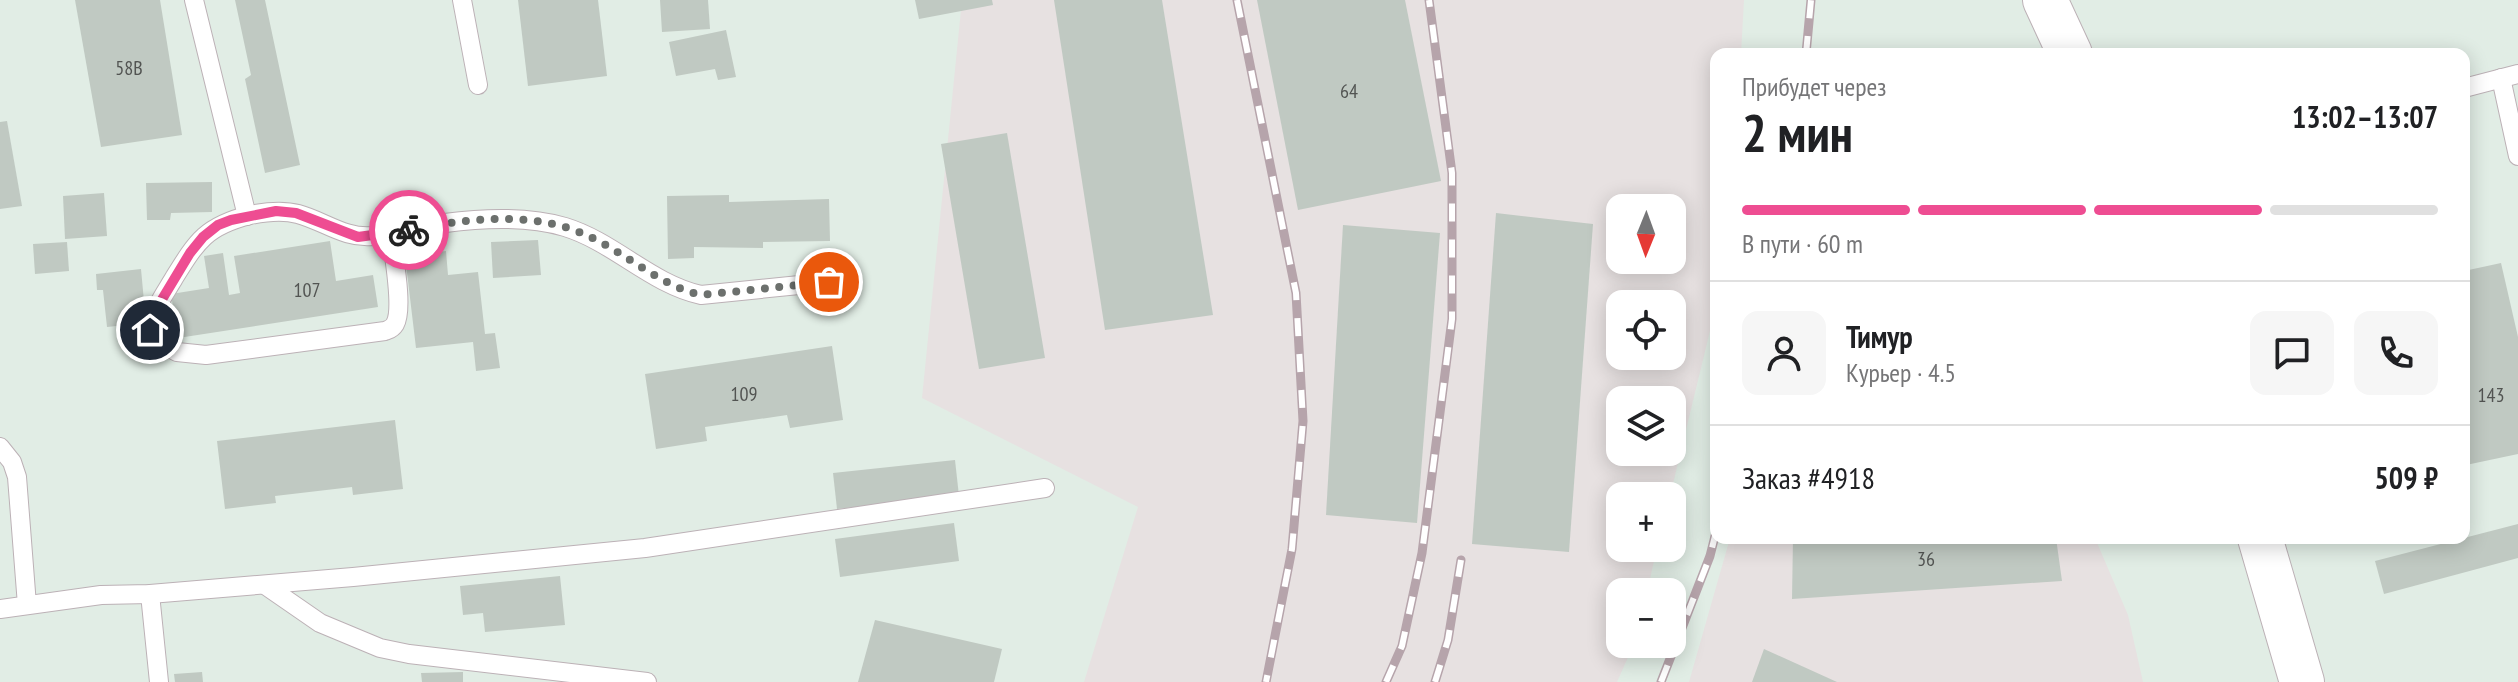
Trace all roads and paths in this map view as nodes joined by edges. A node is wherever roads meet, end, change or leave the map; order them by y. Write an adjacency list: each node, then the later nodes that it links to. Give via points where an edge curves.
1 (194, 0): 9 (lane)
2 (462, 0): 6 (lane)
3 (2045, 0): 4 (main road)
4 (2067, 48)
5 (2509, 76): 7 (lane); 8 (lane)
6 (478, 85)
7 (2470, 86)
8 (2518, 156)
9 (247, 216): 10 (lane, via 296,213 358,237); 10 (lane, via 218,225 190,253 155,311 153,339 177,352 206,355 385,331 397,320 398,308)
10 (391, 234): 11 (lane, via 445,223 543,222 587,235 667,282 701,295)
11 (829, 282)
12 (0, 447): 17 (lane, via 17,477)
13 (1045, 488): 15 (lane, via 645,548)
14 (2262, 544): 21 (main road)
15 (265, 585): 16 (lane); 20 (lane, via 320,623 380,648)
16 (150, 594): 17 (lane); 19 (lane)
17 (27, 605): 18 (lane)
18 (0, 609)
19 (159, 682)
20 (647, 682)
21 (2302, 682)

